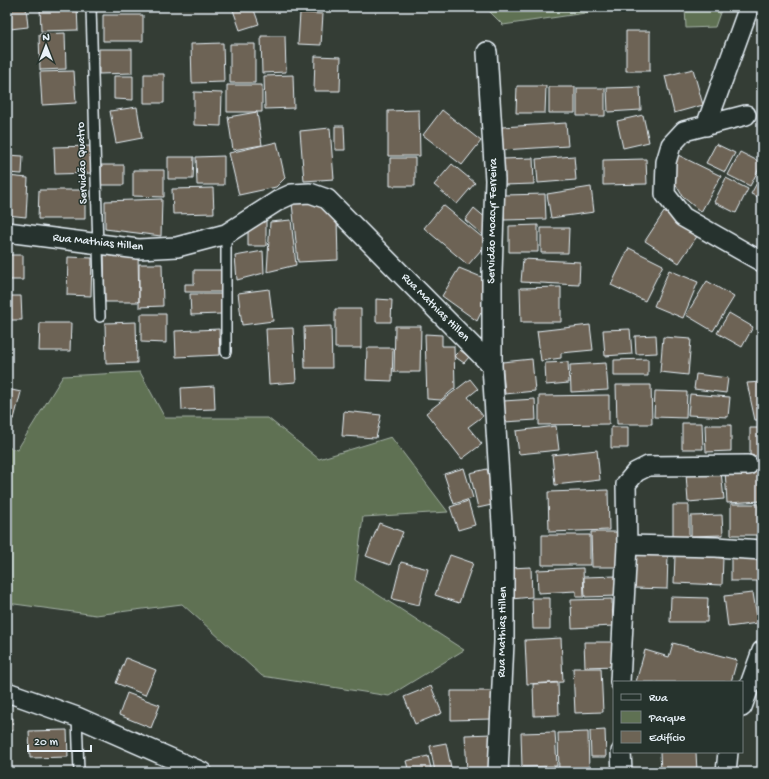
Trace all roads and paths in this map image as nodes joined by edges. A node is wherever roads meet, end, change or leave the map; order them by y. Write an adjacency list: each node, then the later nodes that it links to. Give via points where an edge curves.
1 (91, 7): 8 (lane, Servidão Quatro)
2 (749, 7): 5 (street)
3 (487, 52): 12 (street, Servidão Moacyr Ferreira, via 495,180)
4 (746, 115): 5 (street)
5 (706, 126): 9 (street, via 684,131 671,145 666,162 665,194 683,216)
6 (7, 232): 8 (street, Rua Mathias Hillen)
7 (226, 234): 8 (street, Rua Mathias Hillen, via 177,247 138,249); 11 (lane); 12 (street, Rua Mathias Hillen, via 292,194 310,193 327,199)
8 (98, 244): 10 (lane, Servidão Quatro)
9 (762, 262)
10 (100, 318)
11 (226, 352)
12 (492, 366): 25 (street, Rua Mathias Hillen, via 504,555 504,642)
13 (748, 465): 14 (street, via 648,466 636,472 626,484)
14 (627, 545): 15 (street); 17 (street)
15 (762, 550)
16 (762, 651): 19 (street)
17 (620, 681)
18 (7, 692): 20 (street)
19 (743, 704)
20 (77, 717): 23 (lane); 24 (street)
21 (621, 753): 26 (street)
22 (728, 753): 27 (street)
23 (80, 772)
24 (202, 772)
25 (498, 772)
26 (622, 772)
27 (726, 772)

